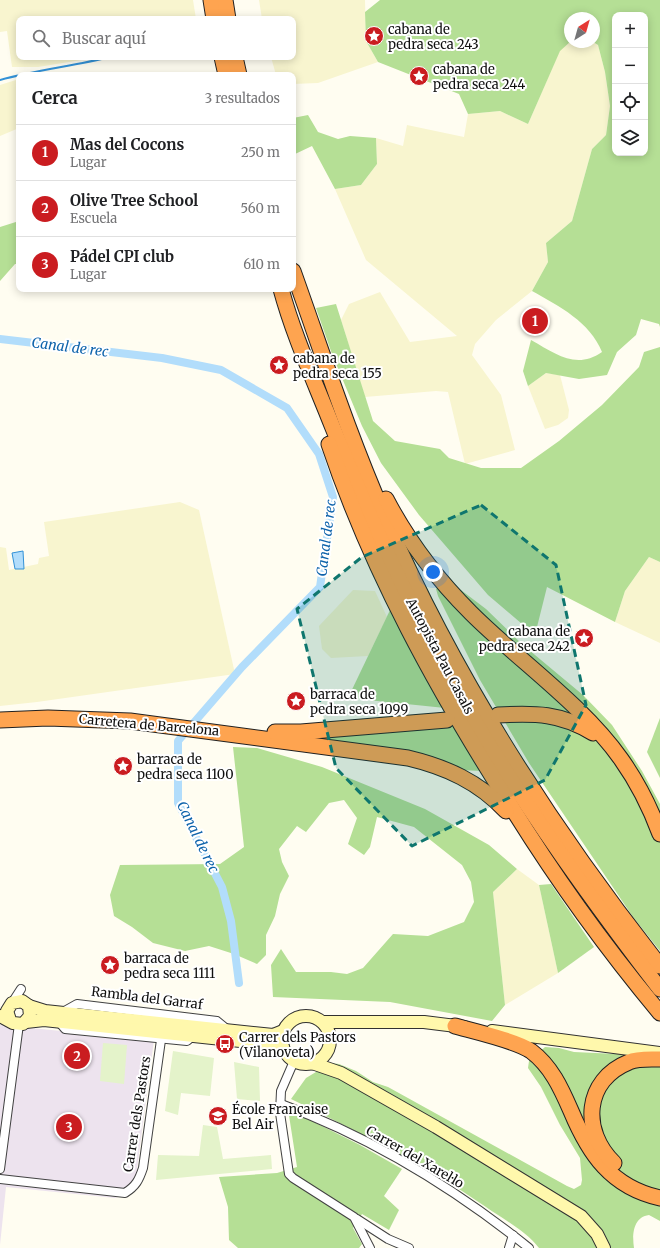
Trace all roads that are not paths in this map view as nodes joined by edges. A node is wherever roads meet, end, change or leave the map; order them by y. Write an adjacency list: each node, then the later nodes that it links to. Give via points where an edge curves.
1 (211, 0): 3 (highway)
2 (225, 0): 4 (highway)
3 (214, 16)
4 (228, 16)
5 (223, 60): 7 (highway)
6 (236, 60): 8 (highway)
7 (225, 72)
8 (239, 72)
9 (296, 280): 12 (highway, Autopista Pau Casals)
10 (282, 292): 11 (highway, Autopista Pau Casals)
11 (302, 353): 19 (highway, via 307,378 334,460 390,593 439,688); 21 (highway, Autopista Pau Casals, via 397,576 453,683 552,842)
12 (342, 411): 17 (highway, via 352,426 391,508 423,558 470,613 577,710); 20 (highway, Autopista Pau Casals, via 409,569 486,713 551,817 623,920)
13 (498, 715): 17 (highway, via 541,714 563,718 592,733)
14 (0, 720): 16 (highway, Carretera de Barcelona, via 91,718)
15 (447, 720): 16 (highway, via 301,732)
16 (226, 732): 19 (highway, via 408,758 448,769 490,795)
17 (620, 758): 18 (highway, via 642,793)
18 (660, 834)
19 (535, 845): 24 (highway, via 609,948)
20 (660, 966)
21 (660, 989)
22 (7, 1005): 23 (street, via 18,1001); 26 (street, via 8,1015)
23 (27, 1005): 25 (street, Rambla del Garraf); 26 (street, via 30,1016)
24 (660, 1013)
25 (60, 1018): 26 (street, Rambla del Garraf); 30 (street, Rambla del Garraf); 31 (street, Rambla del Garraf, via 65,1029); 32 (street, Rambla del Garraf, via 228,1030)
26 (14, 1021): 39 (street)
27 (363, 1021): 28 (street); 29 (street, via 424,1022); 33 (street, via 343,1030)
28 (324, 1022): 32 (street, via 312,1016 300,1016 289,1023); 33 (street, via 330,1032)
29 (455, 1026): 34 (street); 44 (highway, via 530,1050 553,1074 578,1127 601,1165 632,1189)
30 (193, 1036): 31 (street, Rambla del Garraf, via 187,1041); 32 (street, Rambla del Garraf)
31 (161, 1040): 42 (street, Carrer dels Pastors, via 143,1168 139,1181 132,1189 125,1193)
32 (279, 1040): 36 (street)
33 (330, 1045): 37 (street, via 322,1058); 38 (street)
34 (660, 1053)
35 (660, 1059): 43 (highway, via 631,1061 609,1074 595,1096 592,1123 597,1140 608,1158 620,1170 636,1179)
36 (294, 1061): 37 (street); 40 (street, via 281,1091)
37 (312, 1063): 38 (street)
38 (341, 1073): 51 (street, via 436,1127 581,1216 597,1234)
39 (4, 1103): 41 (street)
40 (280, 1104): 45 (street, via 289,1174); 46 (street, Carrer del Xarel·lo, via 309,1114 351,1134 433,1179)
41 (0, 1170)
42 (0, 1179)
43 (660, 1187)
44 (660, 1198)
45 (354, 1217): 47 (street); 48 (street, via 388,1239)
46 (513, 1235): 49 (street); 50 (street, Carrer del Xarel·lo)
47 (370, 1248)
48 (409, 1248)
49 (509, 1248)
50 (529, 1248)
51 (604, 1248)

